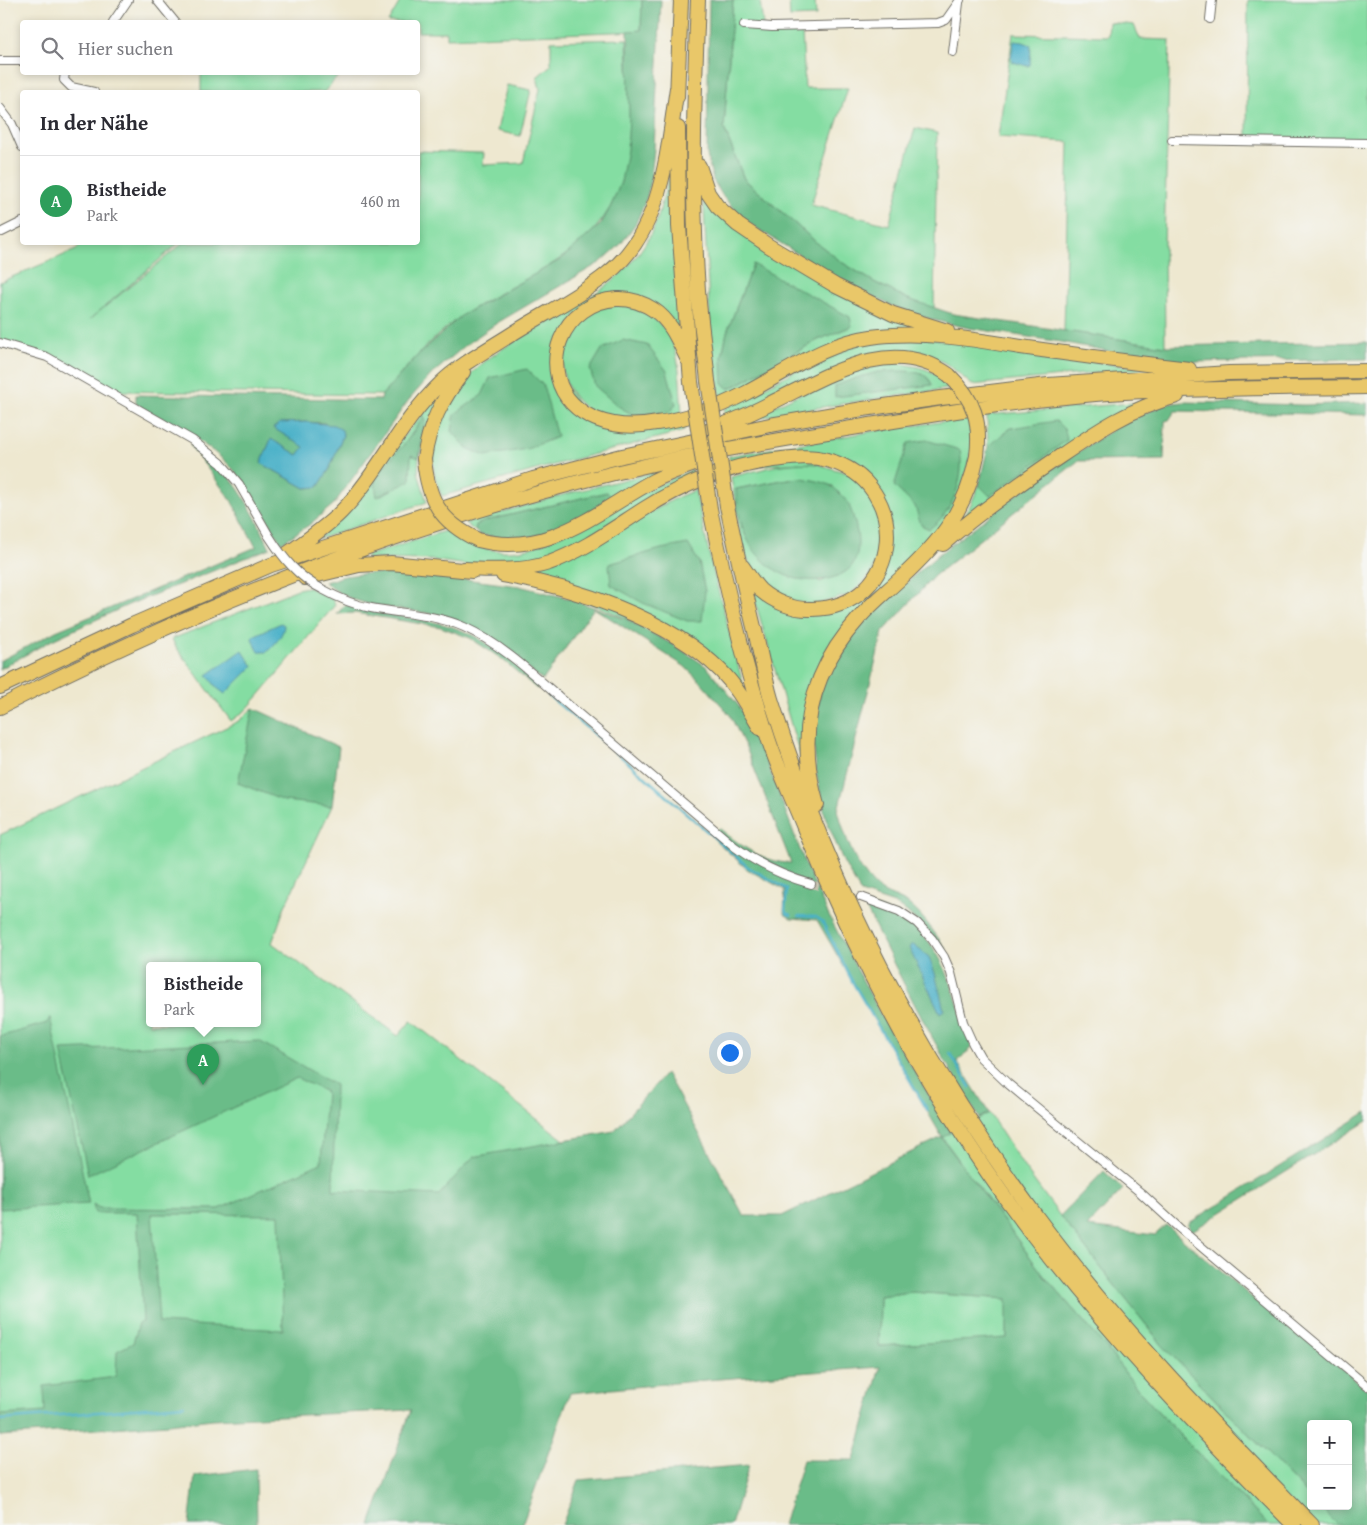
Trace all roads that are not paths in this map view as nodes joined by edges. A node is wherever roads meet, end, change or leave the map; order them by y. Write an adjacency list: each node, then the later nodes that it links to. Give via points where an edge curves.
1 (128, 0): 8 (street)
2 (157, 0): 9 (street)
3 (681, 0): 15 (highway)
4 (698, 0): 21 (highway)
5 (960, 0): 10 (street, via 946,20 938,23); 11 (street)
6 (1212, 0): 7 (street)
7 (1210, 19)
8 (114, 20)
9 (173, 20)
10 (744, 25)
11 (953, 52)
12 (0, 61): 13 (street)
13 (20, 61)
14 (65, 75): 16 (street, via 64,80 71,87)
15 (677, 88): 27 (highway, via 660,188 650,218 637,242 607,274); 28 (highway, via 679,226)
16 (85, 90)
17 (0, 108): 19 (street)
18 (1172, 140): 20 (street)
19 (20, 142)
20 (1367, 144)
21 (694, 146): 25 (highway, via 708,193 738,225 836,286 893,314); 35 (highway, bridge, via 698,291 708,381)
22 (20, 223): 23 (street)
23 (2, 232)
24 (0, 335): 26 (street)
25 (980, 341): 28 (highway, via 897,335 869,337 820,353 727,402 668,422 637,426 603,422 578,409 562,390 557,369 558,347 567,326 583,310 611,300 632,301 657,312 673,330); 30 (highway)
26 (2, 343): 44 (street, bridge, via 47,357 192,440 221,463 238,484 283,559 322,590 352,603 446,621 479,634 536,678 734,847 769,868)
27 (477, 357): 34 (highway, bridge, via 441,402 427,437 424,459 426,480 439,510 452,525 478,540 518,545 551,537 655,480); 36 (highway, via 441,382 418,407 340,512)
28 (688, 360): 42 (highway, bridge, via 710,509 730,605)
29 (1367, 371): 30 (highway)
30 (1229, 373): 33 (highway, via 1048,385 941,398 779,423)
31 (1367, 387): 32 (highway)
32 (1204, 390): 34 (highway, via 1122,392 997,406); 38 (highway, via 1153,402 1080,443 1026,479)
33 (672, 445): 36 (highway, via 533,479); 38 (highway, bridge, via 749,414 826,375 862,363 904,358 940,369 964,391 976,414 977,456 973,478 956,516 942,536)
34 (734, 449): 39 (highway, via 654,464 560,488 355,550)
35 (738, 561): 37 (highway, via 770,598 804,610 837,606 868,587 876,575 887,546 884,512 876,493 846,466 816,458 766,461 676,490 570,554 550,562 530,568); 43 (highway, via 770,696)
36 (271, 565): 40 (highway)
37 (463, 569): 39 (highway, via 391,563 359,565); 42 (highway, via 563,588 629,613 687,643 706,656 739,692)
38 (902, 578): 43 (highway, via 844,636 831,654 812,699 807,747 810,774)
39 (254, 590): 41 (highway, via 74,669)
40 (0, 687)
41 (0, 707)
42 (770, 744): 47 (highway, via 833,897 870,973 935,1090 984,1166 1030,1232 1088,1305)
43 (840, 880): 48 (highway, via 878,962 943,1077 1037,1218 1154,1359)
44 (811, 884)
45 (861, 897): 46 (street, via 899,911 932,939 951,973 963,1022 981,1058)
46 (1367, 1386)
47 (1294, 1525)
48 (1312, 1525)

